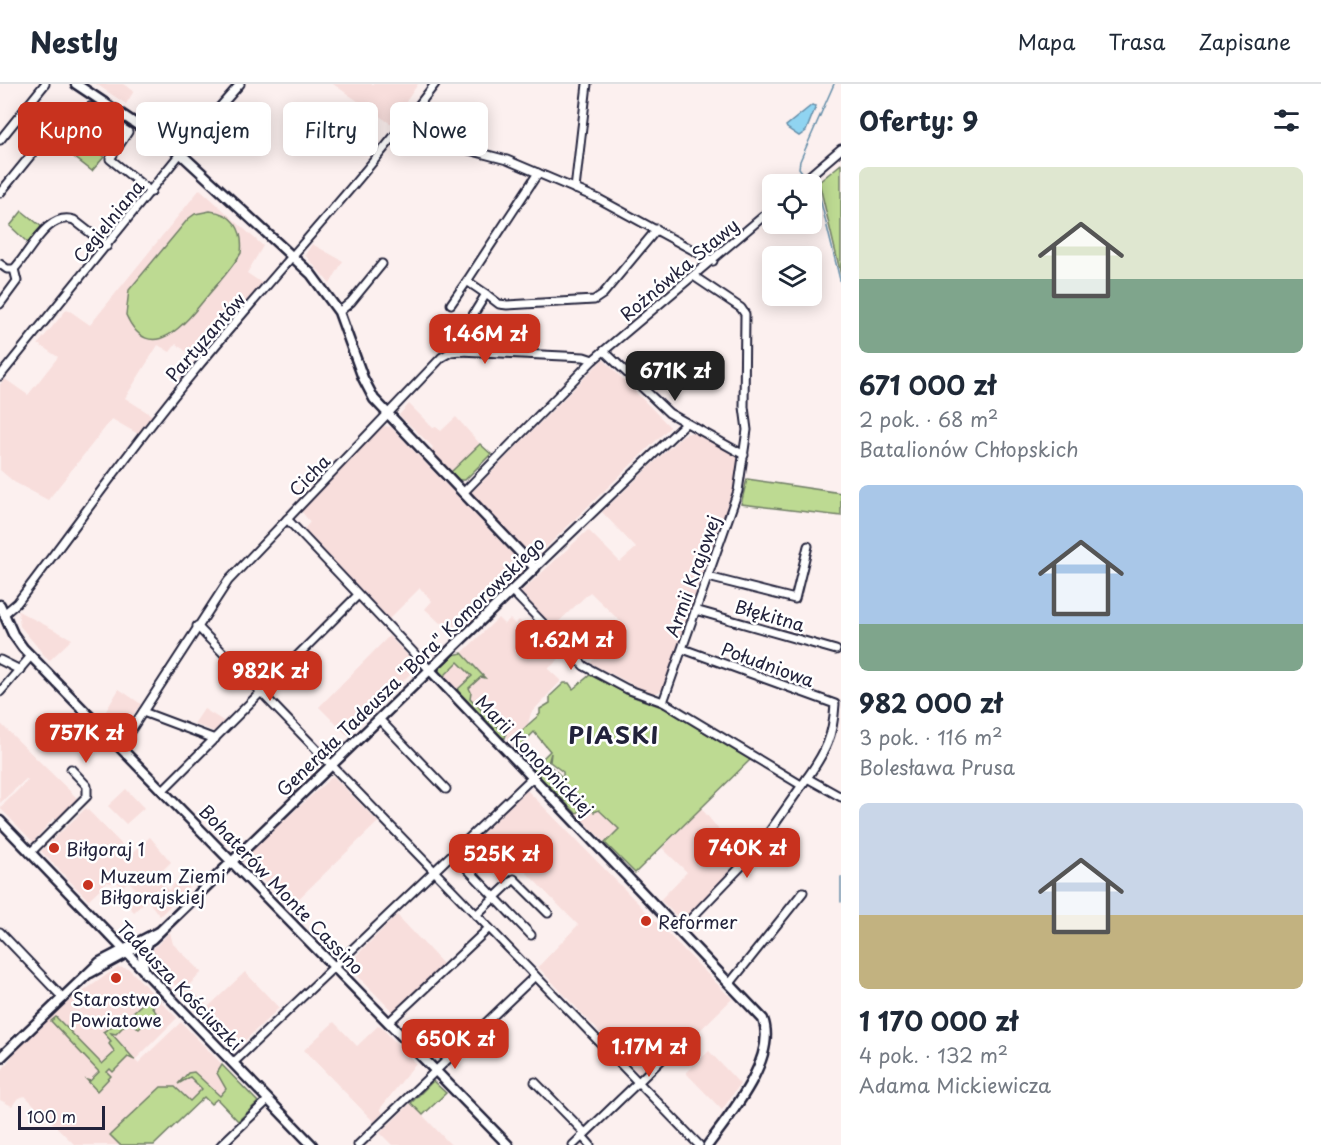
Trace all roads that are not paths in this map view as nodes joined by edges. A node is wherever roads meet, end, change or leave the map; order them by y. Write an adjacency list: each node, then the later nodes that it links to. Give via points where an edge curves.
1 (45, 84): 6 (street)
2 (76, 84): 10 (street)
3 (240, 84): 7 (street, Cegielniana)
4 (435, 84): 8 (street, Partyzantów)
5 (587, 84): 21 (street)
6 (31, 102)
7 (225, 102)
8 (422, 102)
9 (18, 118): 11 (street)
10 (136, 124)
11 (0, 140)
12 (390, 142): 27 (street, Partyzantów)
13 (841, 149): 20 (street)
14 (488, 154): 19 (street)
15 (30, 156): 23 (street)
16 (112, 156): 22 (street, via 110,159)
17 (179, 156): 22 (street, Cegielniana)
18 (183, 156): 27 (street)
19 (538, 173): 21 (street); 33 (street)
20 (812, 174)
21 (575, 189): 25 (street)
22 (151, 192): 26 (street, Cegielniana)
23 (0, 193)
24 (762, 218): 28 (street, Rożnówka Stawy)
25 (657, 229): 28 (street); 34 (street, via 594,300 507,305)
26 (107, 246): 31 (street, via 68,219 47,228); 41 (street, Cegielniana)
27 (294, 257): 37 (street); 52 (street, Partyzantów, via 192,373 17,603)
28 (713, 261): 32 (street, Rożnówka Stawy)
29 (0, 264): 31 (street)
30 (382, 264): 37 (street)
31 (14, 269): 35 (street, via 17,281)
32 (695, 277): 39 (street, Rożnówka Stawy); 44 (street, Armii Krajowej, via 745,314)
33 (467, 281): 34 (street); 36 (street)
34 (486, 294): 38 (street, via 473,315)
35 (0, 304)
36 (451, 304)
37 (339, 312): 42 (street, via 366,384)
38 (463, 351): 40 (street, Cicha); 42 (street, Cicha, via 442,357)
39 (604, 351): 40 (street, Rożnówka Stawy); 43 (street, via 662,408)
40 (593, 360): 45 (street, Rożnówka Stawy)
41 (0, 376)
42 (388, 415): 45 (street); 46 (street, Cicha)
43 (686, 423): 44 (street); 48 (street, Generała Tadeusza "Bora" Komorowskiego)
44 (744, 455): 49 (street, Armii Krajowej, via 738,491)
45 (463, 493): 48 (street)
46 (287, 519): 51 (street, Marii Konopnickiej); 54 (street, Cicha, via 228,581)
47 (808, 546): 49 (street, via 795,599)
48 (535, 568): 50 (street, Generała Tadeusza "Bora" Komorowskiego)
49 (708, 577): 53 (street, Armii Krajowej)
50 (512, 591): 60 (street, Generała Tadeusza "Bora" Komorowskiego); 63 (street, via 584,666 627,689)
51 (358, 595): 60 (street, Marii Konopnickiej); 62 (street)
52 (2, 609): 57 (street, Bohaterów Monte Cassino, via 15,638)
53 (695, 610): 55 (street, Armii Krajowej); 56 (street, Błękitna)
54 (197, 626): 62 (street); 64 (street, Cicha)
55 (682, 649): 63 (street, Armii Krajowej); 66 (street, Południowa, via 835,704)
56 (836, 650)
57 (31, 656): 59 (street); 68 (street, Bohaterów Monte Cassino)
58 (0, 660): 59 (street)
59 (20, 670): 61 (street)
60 (430, 670): 65 (street, Generała Tadeusza "Bora" Komorowskiego); 70 (street, Marii Konopnickiej)
61 (0, 693)
62 (261, 693): 67 (street); 69 (street)
63 (663, 702): 73 (street)
64 (143, 712): 67 (street); 68 (street, Cicha)
65 (379, 719): 69 (street, Generała Tadeusza "Bora" Komorowskiego); 74 (street)
66 (837, 730): 71 (street, Południowa)
67 (215, 739): 75 (street)
68 (120, 747): 75 (street, Bohaterów Monte Cassino)
69 (331, 765): 80 (street, Generała Tadeusza "Bora" Komorowskiego); 81 (street)
70 (533, 777): 79 (street); 89 (street, Marii Konopnickiej)
71 (807, 778): 73 (street); 76 (street)
72 (83, 782): 78 (street, via 88,789 85,799)
73 (801, 785): 89 (street, via 756,851)
74 (446, 789)
75 (163, 790): 80 (street, Bohaterów Monte Cassino)
76 (841, 797)
77 (0, 821): 78 (street, Tadeusza Kościuszki)
78 (30, 852): 90 (street, Tadeusza Kościuszki)
79 (453, 854): 81 (street); 83 (street)
80 (232, 861): 92 (street, Generała Tadeusza "Bora" Komorowskiego); 97 (street, Bohaterów Monte Cassino)
81 (435, 871): 84 (street); 97 (street)
82 (803, 892): 101 (street)
83 (495, 897): 85 (street); 86 (street, via 514,879); 93 (street)
84 (469, 908): 85 (street); 87 (street)
85 (484, 908): 87 (street)
86 (548, 913)
87 (476, 915): 88 (street)
88 (489, 928): 100 (street); 103 (street)
89 (680, 930): 101 (street, Marii Konopnickiej)
90 (106, 931): 95 (street, Tadeusza Kościuszki); 96 (street, via 110,947)
91 (0, 932): 102 (street)
92 (156, 933): 94 (street, Generała Tadeusza "Bora" Komorowskiego); 95 (street, Generała Tadeusza "Bora" Komorowskiego)
93 (531, 935)
94 (148, 942): 95 (street, Generała Tadeusza "Bora" Komorowskiego); 99 (street, via 142,957)
95 (124, 951): 96 (street); 98 (street); 99 (street, Tadeusza Kościuszki)
96 (106, 958): 98 (street)
97 (334, 966): 103 (street, Bohaterów Monte Cassino); 106 (street)
98 (90, 973): 102 (street)
99 (146, 974): 106 (street, Tadeusza Kościuszki)
100 (535, 976): 107 (street); 109 (street)
101 (731, 982): 119 (street, Marii Konopnickiej, via 760,1014 766,1040 753,1078)
102 (63, 998): 105 (street)
103 (389, 1022): 107 (street, Bohaterów Monte Cassino)
104 (679, 1043): 109 (street)
105 (0, 1058)
106 (233, 1063): 110 (street, Tadeusza Kościuszki)
107 (436, 1071): 114 (street); 115 (street, Bohaterów Monte Cassino)
108 (535, 1082): 111 (street)
109 (637, 1083): 111 (street); 118 (street)
110 (268, 1100): 112 (street); 113 (street, Tadeusza Kościuszki)
111 (583, 1135): 116 (street); 117 (street)
112 (221, 1145)
113 (312, 1145)
114 (358, 1145)
115 (508, 1145)
116 (573, 1145)
117 (590, 1145)
118 (699, 1145)
119 (708, 1145)

